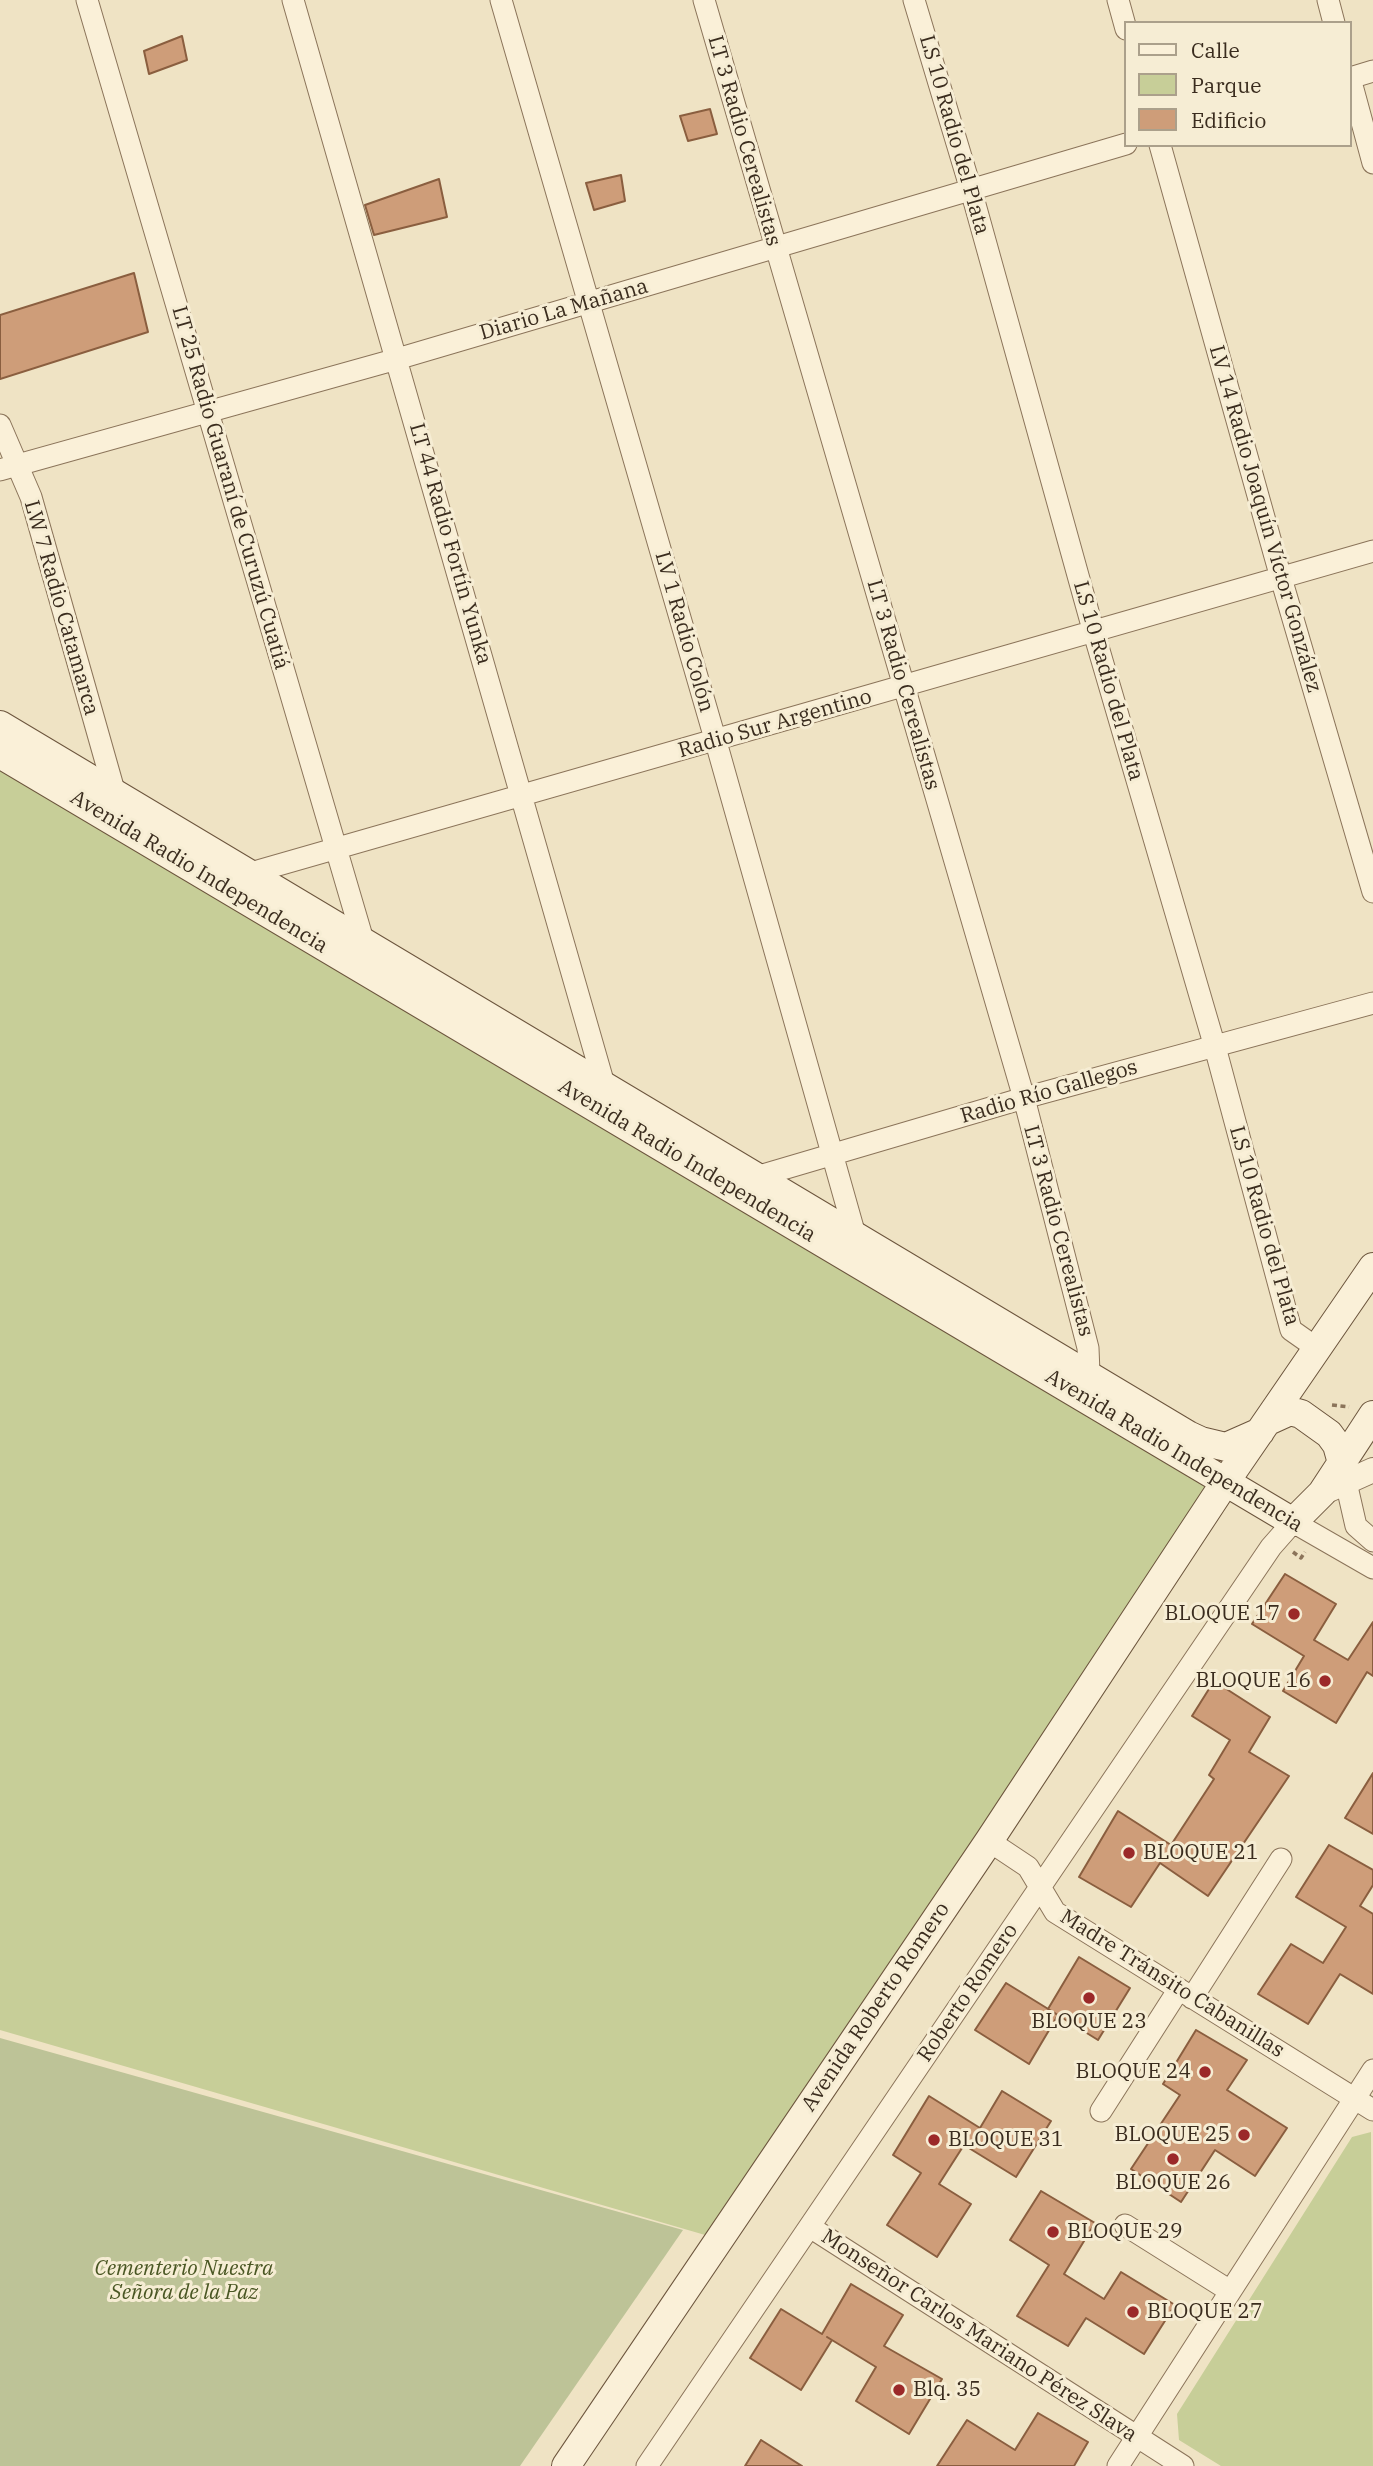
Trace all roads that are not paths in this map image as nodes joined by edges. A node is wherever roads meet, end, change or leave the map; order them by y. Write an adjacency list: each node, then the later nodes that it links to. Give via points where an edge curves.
1 (87, 0): 20 (street, LT 25 Radio Guaraní de Curuzú Cuatiá)
2 (293, 0): 19 (street, LT 44 Radio Fortín Yunka)
3 (500, 0): 18 (street, LV 1 Radio Colón)
4 (704, 0): 17 (street, LT 3 Radio Cerealistas)
5 (914, 0): 16 (street, LS 10 Radio del Plata)
6 (1118, 0): 9 (street)
7 (1328, 0): 8 (street)
8 (1333, 21)
9 (1124, 22)
10 (1373, 71): 11 (street)
11 (1352, 77)
12 (1352, 85): 15 (street)
13 (1124, 145): 16 (street, Diario La Mañana)
14 (1161, 147): 24 (street, LV 14 Radio Joaquín Víctor González)
15 (1373, 163)
16 (971, 190): 17 (street, Diario La Mañana); 25 (street, LS 10 Radio del Plata)
17 (774, 248): 18 (street, Diario La Mañana); 26 (street, LT 3 Radio Cerealistas)
18 (587, 303): 19 (street, Diario La Mañana); 28 (street, LV 1 Radio Colón)
19 (397, 359): 20 (street, Diario La Mañana); 31 (street, LT 44 Radio Fortín Yunka)
20 (207, 413): 22 (street, Diario La Mañana); 32 (street, LT 25 Radio Guaraní de Curuzú Cuatiá)
21 (0, 425): 22 (street, LW 7 Radio Catamarca)
22 (8, 468): 30 (street, LW 7 Radio Catamarca, via 30,497)
23 (1373, 551): 24 (street, Radio Sur Argentino)
24 (1281, 578): 25 (street, Radio Sur Argentino); 35 (street, LV 14 Radio Joaquín Víctor González)
25 (1094, 633): 26 (street, Radio Sur Argentino); 39 (street, LS 10 Radio del Plata)
26 (904, 688): 28 (street, Radio Sur Argentino); 41 (street, LT 3 Radio Cerealistas)
27 (0, 725): 30 (main road, Avenida Radio Independencia)
28 (716, 742): 31 (street, Radio Sur Argentino); 42 (street, LV 1 Radio Colón)
29 (0, 754): 34 (main road, Avenida Radio Independencia)
30 (115, 793): 33 (main road, Avenida Radio Independencia)
31 (523, 797): 32 (street, Radio Sur Argentino); 40 (street, LT 44 Radio Fortín Yunka)
32 (336, 850): 33 (street, Radio Sur Argentino); 36 (street, LT 25 Radio Guaraní de Curuzú Cuatiá)
33 (247, 874): 34 (street, Radio Sur Argentino); 36 (main road, Avenida Radio Independencia)
34 (218, 883): 37 (main road, Avenida Radio Independencia)
35 (1373, 892)
36 (364, 945): 37 (street, LT 25 Radio Guaraní de Curuzú Cuatiá); 40 (main road, Avenida Radio Independencia)
37 (374, 976): 44 (main road, Avenida Radio Independencia)
38 (1373, 1003): 39 (street, Radio Río Gallegos)
39 (1215, 1047): 41 (street, Radio Río Gallegos); 48 (street, LS 10 Radio del Plata, via 1291,1330)
40 (605, 1088): 43 (main road, Avenida Radio Independencia)
41 (1024, 1098): 42 (street, Radio Río Gallegos); 49 (street, LT 3 Radio Cerealistas, via 1088,1348)
42 (833, 1155): 43 (street, Radio Río Gallegos); 45 (street, LV 1 Radio Colón)
43 (758, 1177): 44 (street, Radio Río Gallegos); 45 (main road, Avenida Radio Independencia)
44 (727, 1186): 46 (main road, Avenida Radio Independencia)
45 (855, 1236): 46 (street, LV 1 Radio Colón); 49 (main road, Avenida Radio Independencia)
46 (862, 1265): 54 (main road, Avenida Radio Independencia)
47 (1373, 1267): 48 (main road, Avenida Roberto Romero)
48 (1318, 1349): 51 (main road, Avenida Roberto Romero)
49 (1089, 1373): 51 (main road, Avenida Radio Independencia, via 1201,1441 1226,1447)
50 (1373, 1415): 52 (main road)
51 (1264, 1427): 52 (main road, Avenida Radio Independencia, via 1290,1411 1301,1413); 54 (main road, Avenida Roberto Romero)
52 (1344, 1462): 53 (street); 56 (main road); 57 (street, via 1356,1526)
53 (1373, 1470)
54 (1226, 1482): 55 (main road, Avenida Radio Independencia); 58 (main road, Avenida Roberto Romero)
55 (1260, 1502): 56 (main road, Avenida Radio Independencia); 58 (main road, Avenida Roberto Romero, via 1224,1505)
56 (1293, 1522): 59 (street, Avenida Radio Independencia); 62 (street, Roberto Romero, via 1264,1556)
57 (1373, 1541)
58 (1183, 1546): 60 (main road, Avenida Roberto Romero)
59 (1373, 1568)
60 (989, 1841): 62 (street, Madre Tránsito Cabanillas, via 1028,1867); 71 (main road, Avenida Roberto Romero)
61 (1281, 1859): 63 (street)
62 (1040, 1887): 63 (street, Madre Tránsito Cabanillas, via 1055,1912); 68 (street, Roberto Romero)
63 (1186, 1993): 65 (street, Madre Tránsito Cabanillas); 66 (street)
64 (1373, 2070): 65 (street)
65 (1364, 2105): 69 (street)
66 (1101, 2111)
67 (1125, 2225): 69 (street)
68 (810, 2227): 70 (street, Monseñor Carlos Mariano Pérez Slava); 72 (street, Roberto Romero)
69 (1230, 2291): 70 (street)
70 (1136, 2437): 73 (street); 74 (street, Monseñor Carlos Mariano Pérez Slava)
71 (565, 2466)
72 (647, 2466)
73 (1118, 2466)
74 (1183, 2466)

